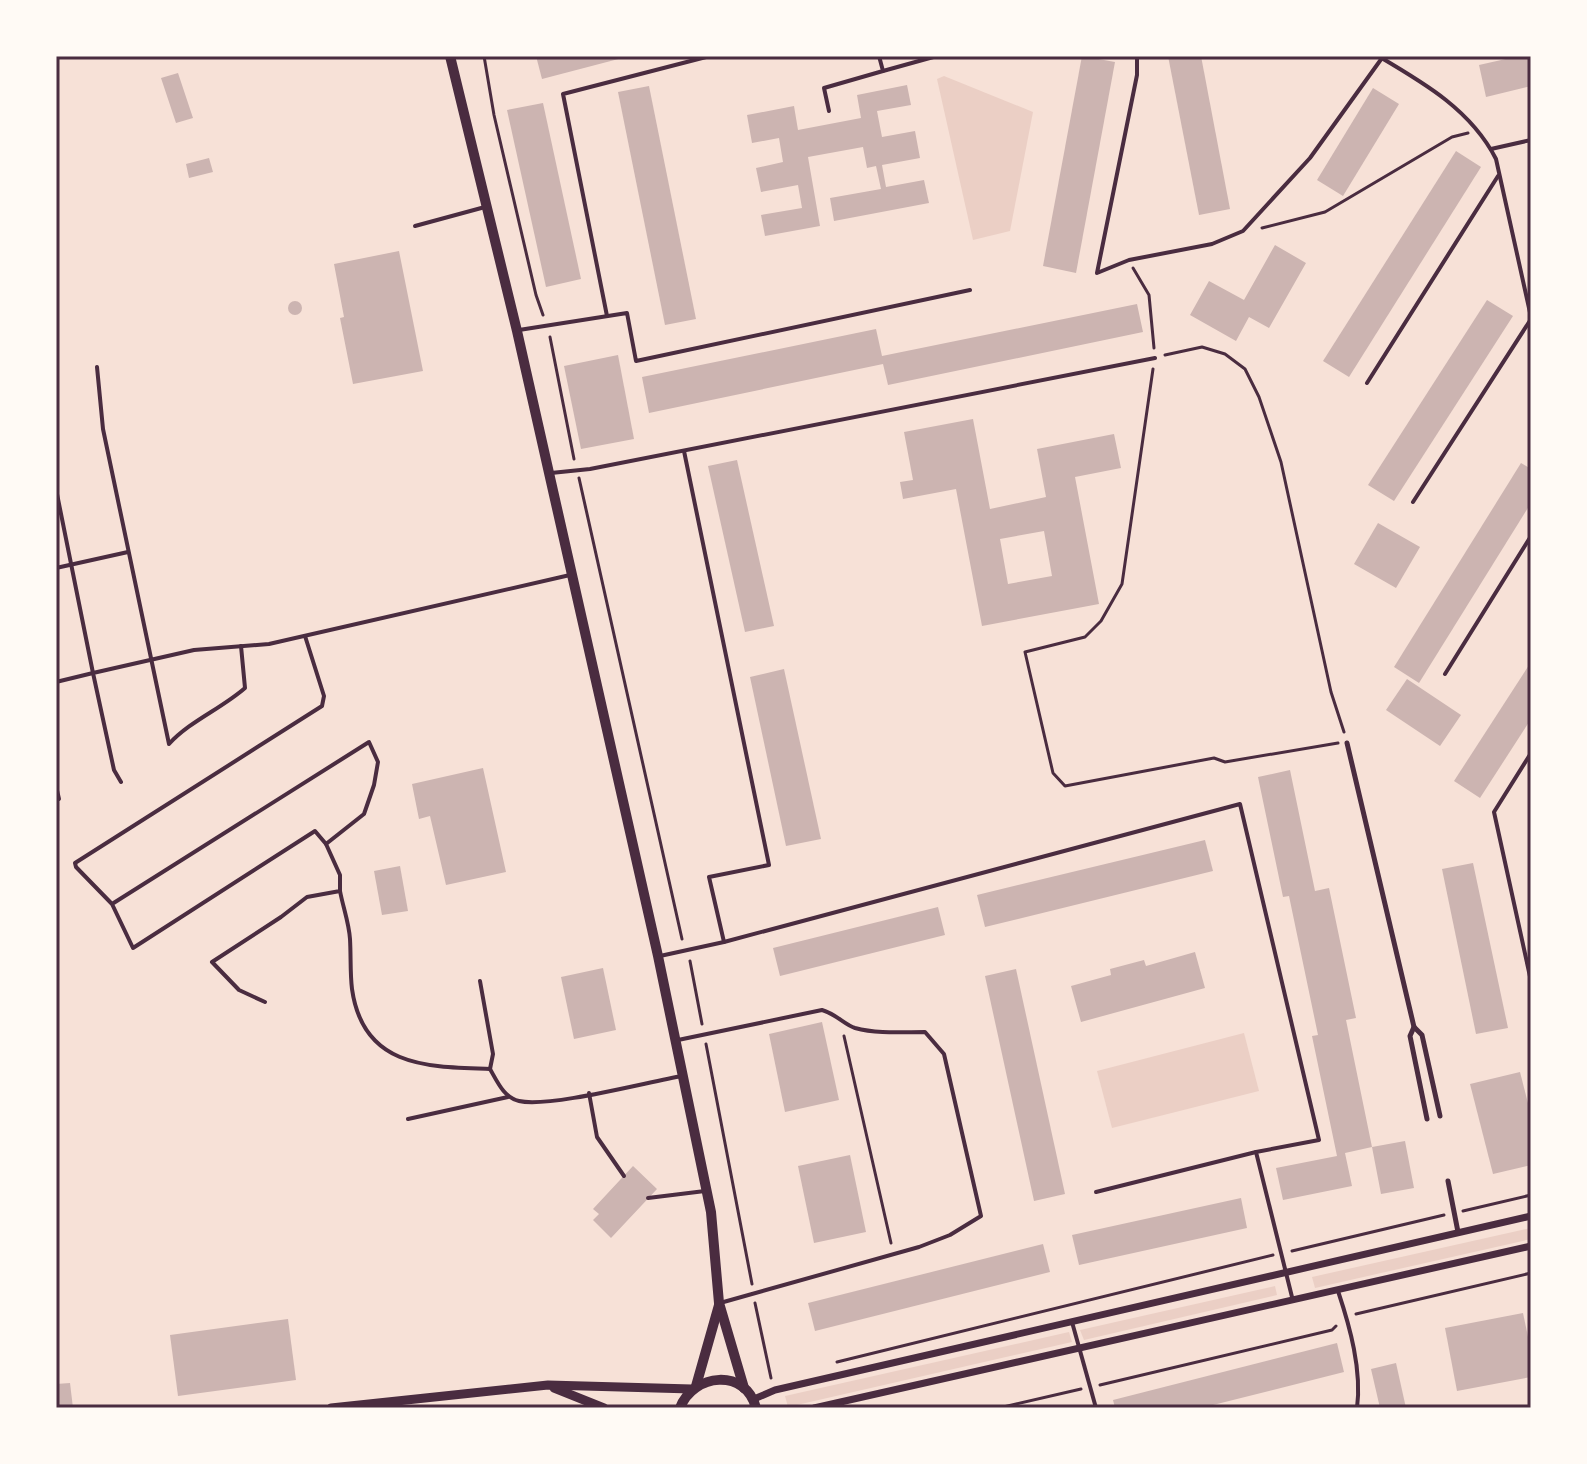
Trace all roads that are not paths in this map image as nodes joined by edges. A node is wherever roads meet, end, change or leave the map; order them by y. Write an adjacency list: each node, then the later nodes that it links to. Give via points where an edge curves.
1 (450, 56): 13 (main road)
2 (710, 56): 16 (lane, via 563,94)
3 (879, 56): 8 (lane)
4 (937, 56): 8 (lane)
5 (1137, 56): 6 (lane, via 1097,273 1243,231 1310,158)
6 (1380, 57): 7 (lane)
7 (1388, 59): 11 (lane, via 1437,91)
8 (883, 71): 9 (lane, via 824,88)
9 (829, 111)
10 (1531, 140): 11 (lane)
11 (1491, 149): 12 (lane)
12 (1499, 174): 17 (lane); 21 (lane)
13 (487, 206): 14 (lane); 18 (main road)
14 (415, 226)
15 (970, 290): 16 (lane, via 636,361 627,313)
16 (607, 316): 18 (lane)
17 (1531, 318): 25 (lane)
18 (517, 331): 23 (main road)
19 (1155, 358): 22 (lane)
20 (97, 367): 27 (lane, via 103,429)
21 (1367, 383)
22 (684, 451): 23 (lane); 45 (lane, via 769,865 709,877)
23 (548, 473): 30 (main road)
24 (56, 489): 28 (lane)
25 (1413, 502)
26 (1531, 536): 35 (lane)
27 (128, 552): 28 (lane); 33 (lane)
28 (71, 564): 29 (lane); 34 (lane)
29 (56, 568)
30 (570, 575): 31 (lane); 46 (main road)
31 (305, 636): 32 (lane); 44 (lane, via 324,696 322,706 75,863)
32 (241, 646): 33 (lane); 33 (lane, via 245,688 169,744)
33 (150, 660): 34 (lane)
34 (93, 673): 36 (lane); 39 (lane)
35 (1445, 674)
36 (56, 682)
37 (1347, 743): 50 (street)
38 (1531, 753): 48 (lane, via 1494,812)
39 (121, 782)
40 (56, 786): 41 (lane)
41 (56, 798)
42 (326, 844): 43 (lane, via 340,875); 44 (lane, via 315,831 133,948); 44 (lane, via 364,814 378,762 369,742)
43 (340, 891): 49 (lane, via 307,897 212,962 239,990); 52 (lane, via 350,935 352,990 363,1027 381,1048 403,1059 446,1068)
44 (112, 904)
45 (724, 942): 46 (lane); 59 (lane, via 1240,804 1319,1140)
46 (658, 956): 51 (main road)
47 (480, 981): 52 (lane, via 493,1054)
48 (1531, 981)
49 (265, 1002)
50 (1414, 1027): 56 (street, via 1422,1035); 58 (street, via 1410,1036)
51 (676, 1040): 53 (main road); 71 (lane, via 822,1010 851,1027 925,1032 944,1054 981,1216 950,1235 894,1254)
52 (490, 1069): 55 (lane)
53 (684, 1075): 54 (lane); 62 (main road)
54 (589, 1093): 55 (lane, via 553,1100); 60 (lane, via 597,1137)
55 (509, 1097): 57 (lane)
56 (1440, 1116)
57 (408, 1119)
58 (1427, 1119)
59 (1256, 1152): 63 (lane); 68 (lane)
60 (624, 1176)
61 (1448, 1181): 66 (street)
62 (707, 1190): 64 (lane); 71 (main road)
63 (1096, 1192)
64 (648, 1198)
65 (1531, 1216): 66 (street)
66 (1458, 1232): 68 (street)
67 (1531, 1246): 69 (street)
68 (1286, 1273): 70 (lane); 72 (street)
69 (1338, 1291): 70 (street); 83 (lane, via 1360,1389)
70 (1293, 1301): 73 (street)
71 (719, 1303): 75 (main road); 76 (main road)
72 (1072, 1322): 73 (lane); 77 (street, via 775,1390)
73 (1080, 1349): 81 (street); 82 (lane)
74 (548, 1385): 75 (street); 78 (street); 79 (street)
75 (694, 1387): 76 (main road, via 716,1379); 80 (main road)
76 (744, 1388): 77 (main road)
77 (755, 1404)
78 (331, 1408)
79 (604, 1408)
80 (680, 1408)
81 (814, 1408)
82 (1096, 1408)
83 (1357, 1408)

